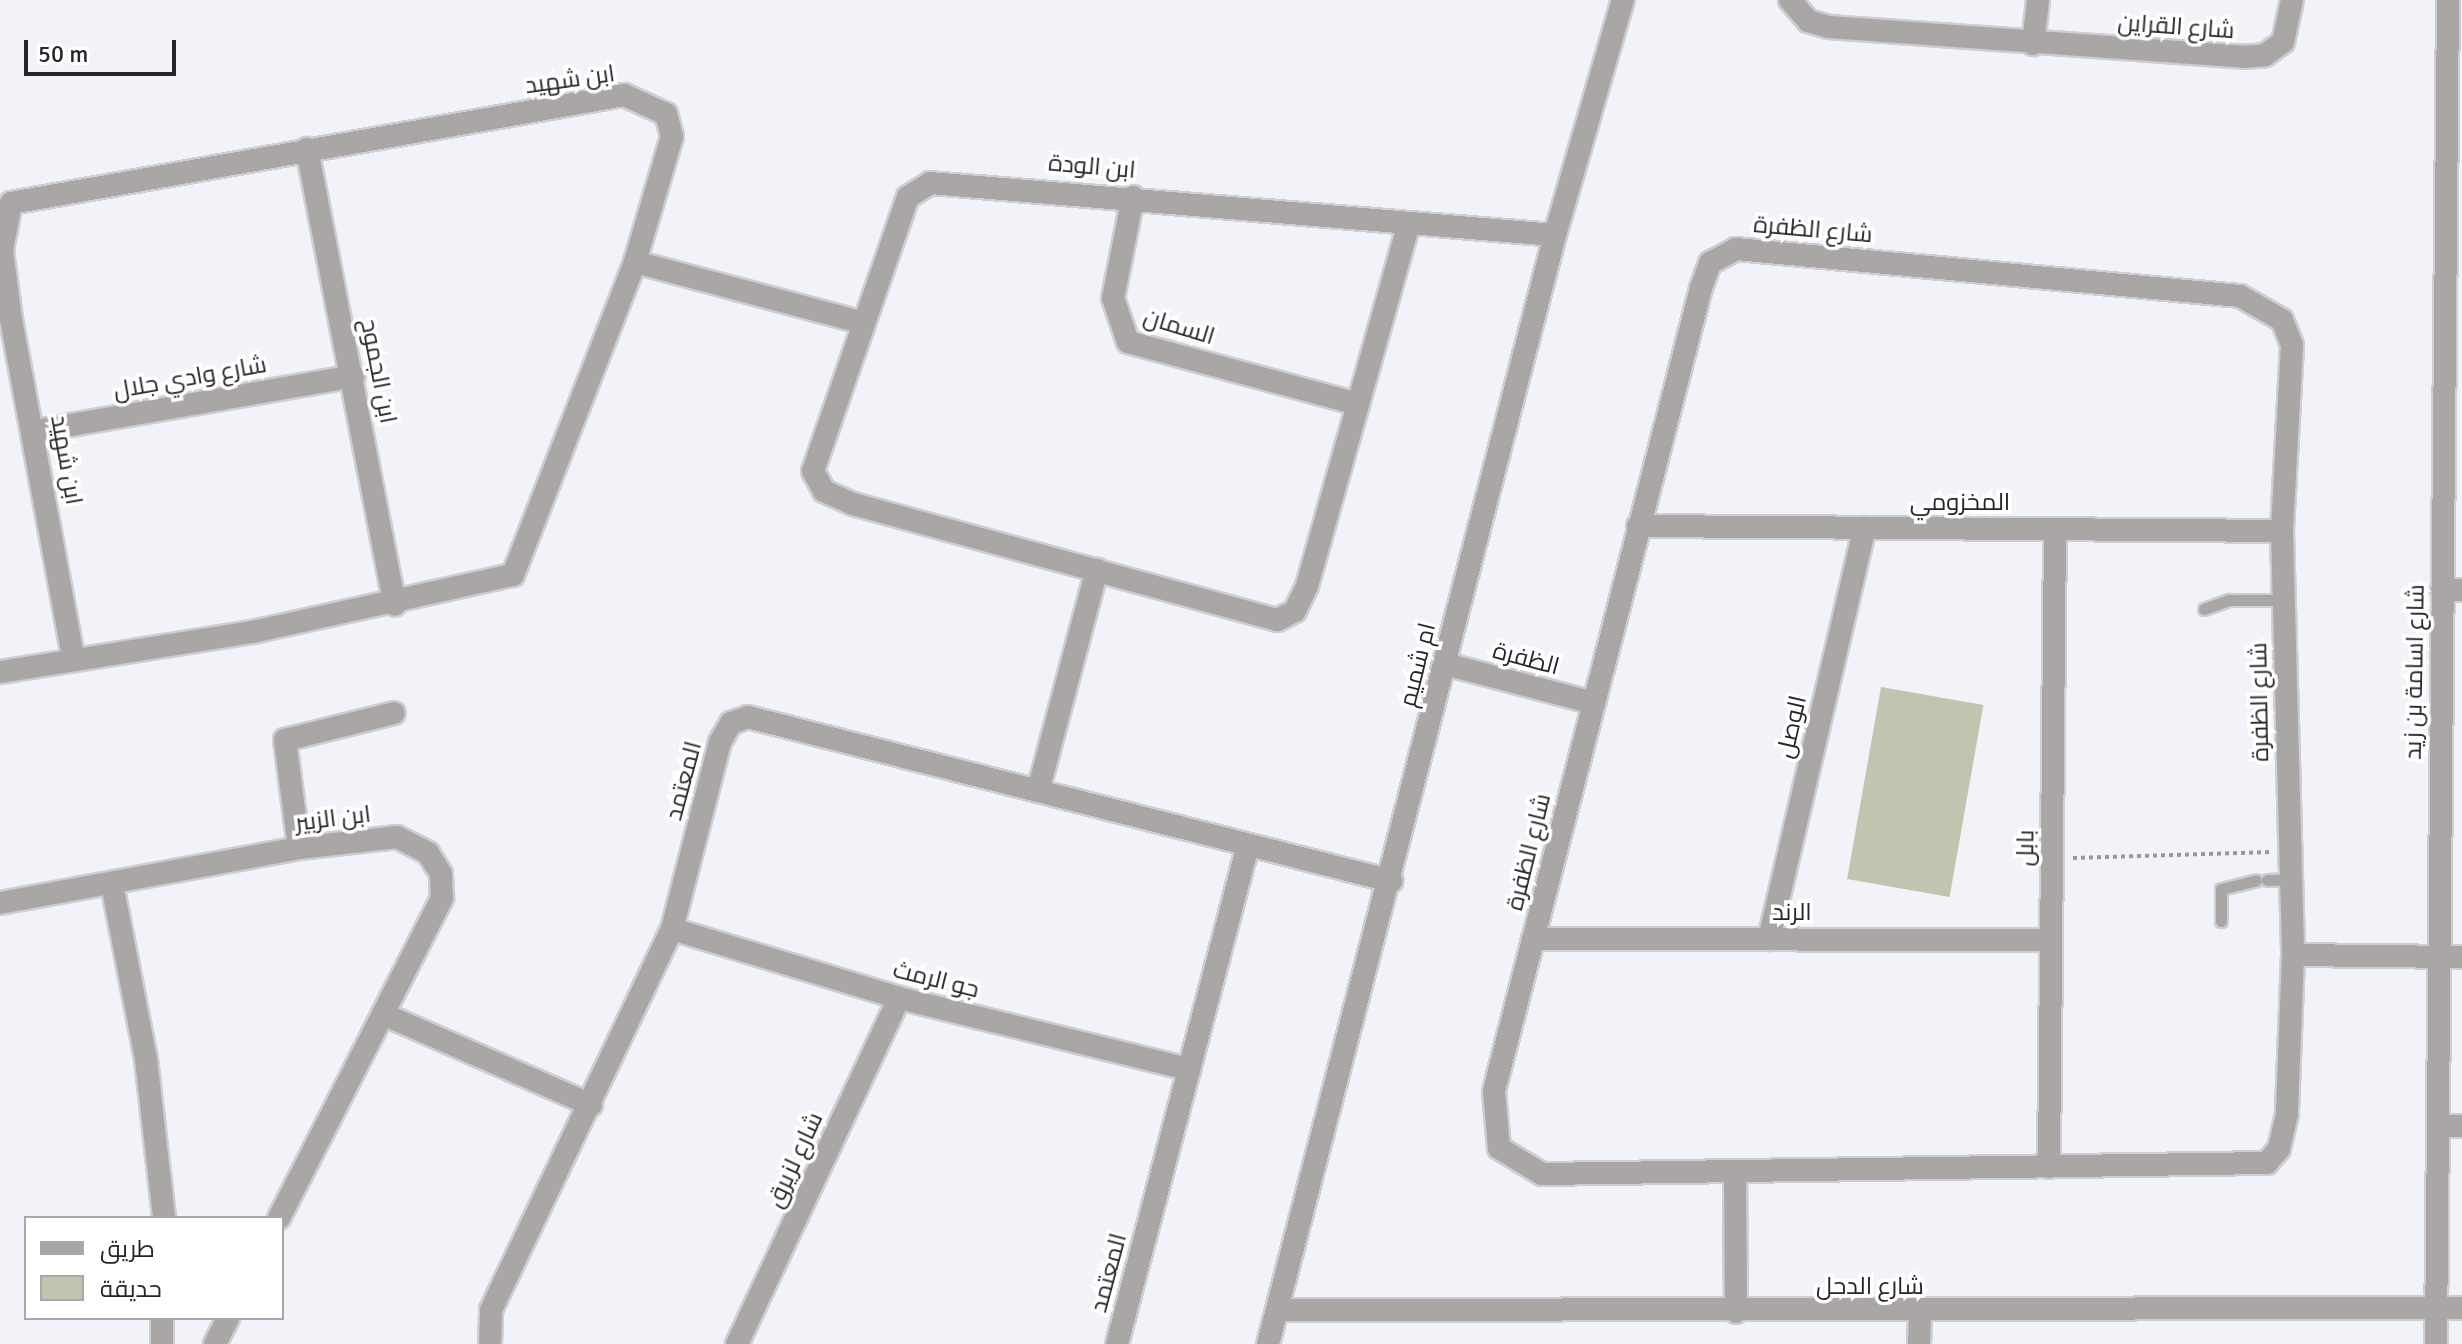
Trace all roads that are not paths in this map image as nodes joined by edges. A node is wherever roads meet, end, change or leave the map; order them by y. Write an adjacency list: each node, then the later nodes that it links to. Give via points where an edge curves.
1 (1790, 0): 6 (street, شارع القراين, via 1808,21 1829,27)
2 (2038, 0): 6 (street)
3 (2292, 0): 6 (street, شارع القراين, via 2283,42 2265,55)
4 (2448, 0): 7 (street, شارع اسامة بن زيد)
5 (1618, 1): 11 (street, ام شميم)
6 (2033, 44)
7 (2455, 88): 23 (street, شارع اسامة بن زيد)
8 (307, 149): 12 (street, ابن شهيد, via 624,95 666,114 672,136); 13 (street, ابن شهيد, via 11,203 2,250); 15 (street, ابن الجموح)
9 (1133, 197): 10 (street, ابن الودة); 14 (street, ابن الودة, via 951,179 917,188); 16 (street, السمان, via 1113,298 1128,342)
10 (1409, 223): 11 (street, ابن الودة); 16 (street, ابن الودة)
11 (1555, 235): 28 (street, ام شميم)
12 (635, 262): 14 (street); 25 (street, ابن شهيد, via 513,575)
13 (6, 320): 17 (street, ابن شهيد)
14 (864, 323): 22 (street, ابن الودة, via 813,471 824,491)
15 (353, 376): 17 (street, شارع وادي جلال); 25 (street, ابن الجموح)
16 (1358, 404): 22 (street, ابن الودة, via 1295,611 1277,620)
17 (36, 431): 27 (street, ابن شهيد)
18 (1638, 526): 19 (street, المخزومي); 21 (street, شارع الظفرة, via 1701,288 1710,263 1736,249 2240,296 2267,306 2292,345); 30 (street, شارع الظفرة)
19 (1865, 528): 20 (street, المخزومي); 42 (street, الوصل)
20 (2055, 529): 21 (street, المخزومي); 43 (street, بابل)
21 (2282, 531): 24 (street, شارع الظفرة)
22 (1097, 570): 32 (street)
23 (2452, 590): 45 (street, شارع اسامة بن زيد)
24 (2284, 600): 26 (lane, via 2229,600); 35 (street, شارع الظفرة)
25 (395, 605): 27 (street, ابن شهيد)
26 (2204, 609)
27 (73, 657): 29 (street, ابن شهيد)
28 (1445, 664): 30 (street, الظفرة); 36 (street, ام شميم)
29 (0, 672)
30 (1594, 703): 41 (street, شارع الظفرة)
31 (394, 713): 34 (street, via 285,740)
32 (1038, 791): 33 (street, المعتمد); 40 (street, المعتمد, via 748,717 731,723 720,742)
33 (1248, 845): 36 (street, المعتمد); 49 (street, المعتمد)
34 (299, 848): 37 (street, ابن الزبير); 48 (street, ابن الزبير, via 397,837 428,853 441,874 442,898)
35 (2291, 879): 39 (lane, via 2221,889); 44 (street, شارع الظفرة)
36 (1391, 881): 59 (street, ام شميم)
37 (112, 884): 38 (street, ابن الزبير); 55 (street, via 146,1059)
38 (0, 903)
39 (2221, 921)
40 (672, 929): 47 (street, جو الرمث); 50 (street, المعتمد)
41 (1533, 939): 42 (street, الرند); 54 (street, شارع الظفرة, via 1494,1091 1494,1130 1506,1158 1542,1174)
42 (1769, 939): 43 (street, الرند)
43 (2051, 940): 53 (street, بابل)
44 (2293, 955): 45 (street); 53 (street, شارع الظفرة, via 2287,1114 2279,1149 2267,1163)
45 (2439, 957): 46 (street); 51 (street, شارع اسامة بن زيد)
46 (2462, 957)
47 (899, 998): 49 (street, جو الرمث); 67 (street, شارع لزيرق)
48 (383, 1014): 50 (street); 56 (street, ابن الزبير)
49 (1189, 1069): 68 (street, المعتمد)
50 (591, 1105): 66 (street, المعتمد, via 491,1310)
51 (2438, 1126): 52 (street); 57 (street, شارع اسامة بن زيد)
52 (2462, 1126)
53 (2049, 1167): 54 (street, شارع الظفرة)
54 (1735, 1171): 60 (street)
55 (164, 1216)
56 (280, 1216)
57 (2436, 1308): 58 (street, شارع الدحل); 61 (street, شارع الدحل); 71 (street, شارع اسامة بن زيد)
58 (2462, 1308)
59 (1277, 1310): 60 (street, شارع الدحل); 69 (street, ام شميم)
60 (1736, 1312): 61 (street, شارع الدحل)
61 (1920, 1314): 70 (street)
62 (162, 1320): 64 (street)
63 (227, 1320): 65 (street)
64 (162, 1344)
65 (215, 1344)
66 (490, 1344)
67 (737, 1344)
68 (1117, 1344)
69 (1268, 1344)
70 (1919, 1344)
71 (2436, 1344)

